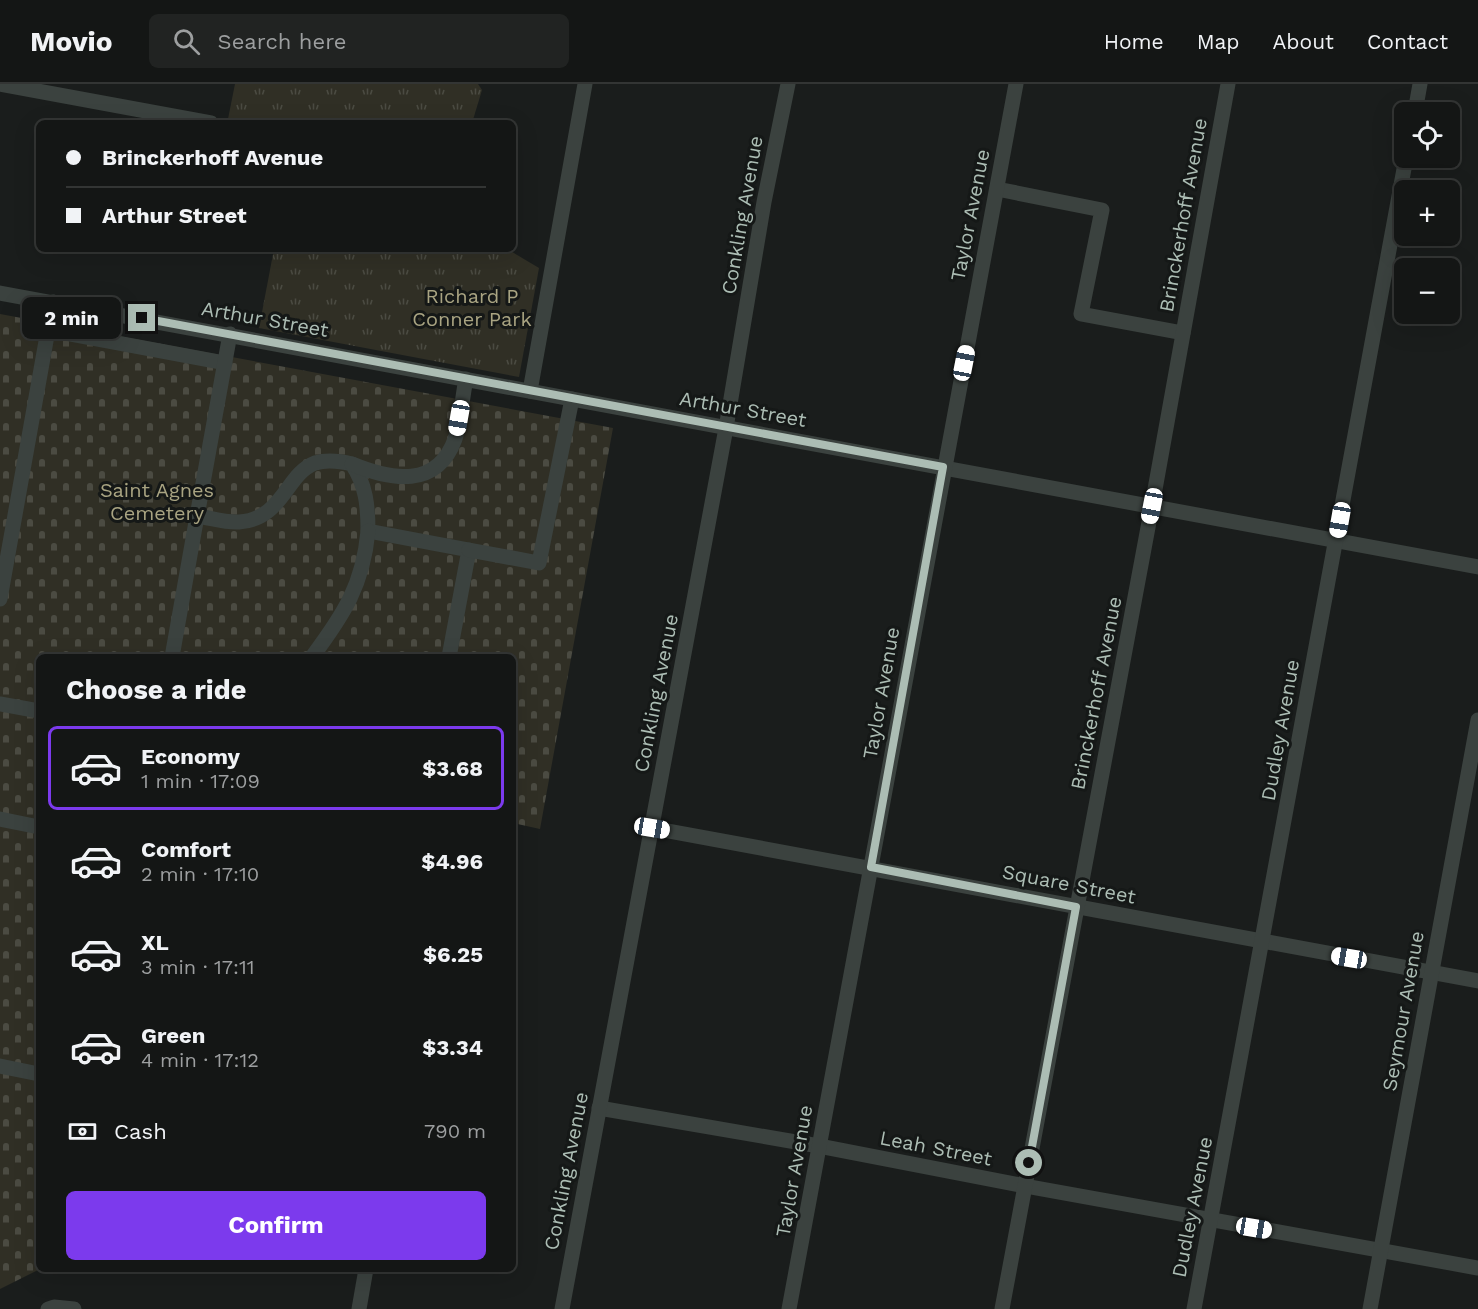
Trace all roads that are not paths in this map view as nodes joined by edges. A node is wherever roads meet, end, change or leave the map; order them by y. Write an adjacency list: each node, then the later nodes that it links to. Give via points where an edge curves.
1 (0, 84): 8 (street)
2 (585, 84): 18 (street)
3 (788, 84): 20 (street, Conkling Avenue)
4 (1016, 84): 10 (street, Taylor Avenue)
5 (1228, 84): 14 (street, Brinckerhoff Avenue)
6 (1420, 84): 7 (street)
7 (1417, 102)
8 (195, 120)
9 (1404, 168): 26 (street, Dudley Avenue)
10 (997, 189): 14 (street, via 1102,210 1081,314); 22 (street, Taylor Avenue)
11 (0, 293): 12 (street, Arthur Street)
12 (53, 302): 13 (street); 15 (street, Arthur Street)
13 (48, 330): 16 (street); 29 (street)
14 (1183, 333): 23 (street, Brinckerhoff Avenue)
15 (230, 334): 16 (street); 17 (street, Arthur Street)
16 (225, 363): 24 (street)
17 (466, 379): 18 (street, Arthur Street); 21 (street, via 455,438 443,462 424,473 401,478)
18 (530, 391): 19 (street, Arthur Street)
19 (572, 399): 20 (street, Arthur Street); 27 (street, via 539,563)
20 (726, 428): 22 (street, Arthur Street); 38 (street, Conkling Avenue)
21 (352, 464): 24 (street, via 333,460 314,464 303,471 275,505 253,519 239,522); 25 (street, via 365,490)
22 (943, 467): 23 (street, Arthur Street); 39 (street, Taylor Avenue)
23 (1152, 506): 26 (street, Arthur Street); 40 (street, Brinckerhoff Avenue)
24 (198, 516): 30 (street)
25 (368, 531): 27 (street); 31 (street, via 357,586)
26 (1336, 540): 28 (street, Arthur Street); 41 (street, Dudley Avenue)
27 (469, 550): 32 (street)
28 (1478, 567)
29 (0, 599)
30 (173, 654)
31 (314, 654)
32 (450, 654)
33 (0, 704): 34 (street)
34 (36, 710)
35 (1478, 720): 42 (street, Seymour Avenue)
36 (0, 819): 37 (street)
37 (36, 826)
38 (652, 828): 39 (street, Square Street); 46 (street, Conkling Avenue)
39 (871, 867): 40 (street, Square Street); 47 (street, Taylor Avenue)
40 (1076, 907): 41 (street, Square Street); 48 (street, Brinckerhoff Avenue)
41 (1263, 942): 42 (street, Square Street); 49 (street, Dudley Avenue)
42 (1432, 973): 43 (street, Square Street); 50 (street, Seymour Avenue)
43 (1478, 981)
44 (0, 1066): 45 (street)
45 (36, 1073)
46 (599, 1107): 47 (street, Leah Street); 56 (street, Conkling Avenue)
47 (819, 1146): 48 (street, Leah Street); 57 (street, Taylor Avenue)
48 (1025, 1186): 49 (street, Leah Street); 58 (street, Brinckerhoff Avenue)
49 (1211, 1220): 50 (street, Leah Street); 59 (street, Dudley Avenue)
50 (1380, 1250): 51 (street, Leah Street); 60 (street, Seymour Avenue)
51 (1478, 1268)
52 (365, 1272): 55 (street)
53 (48, 1309): 54 (street)
54 (74, 1309)
55 (359, 1309)
56 (562, 1309)
57 (789, 1309)
58 (1002, 1309)
59 (1194, 1309)
60 (1370, 1309)

